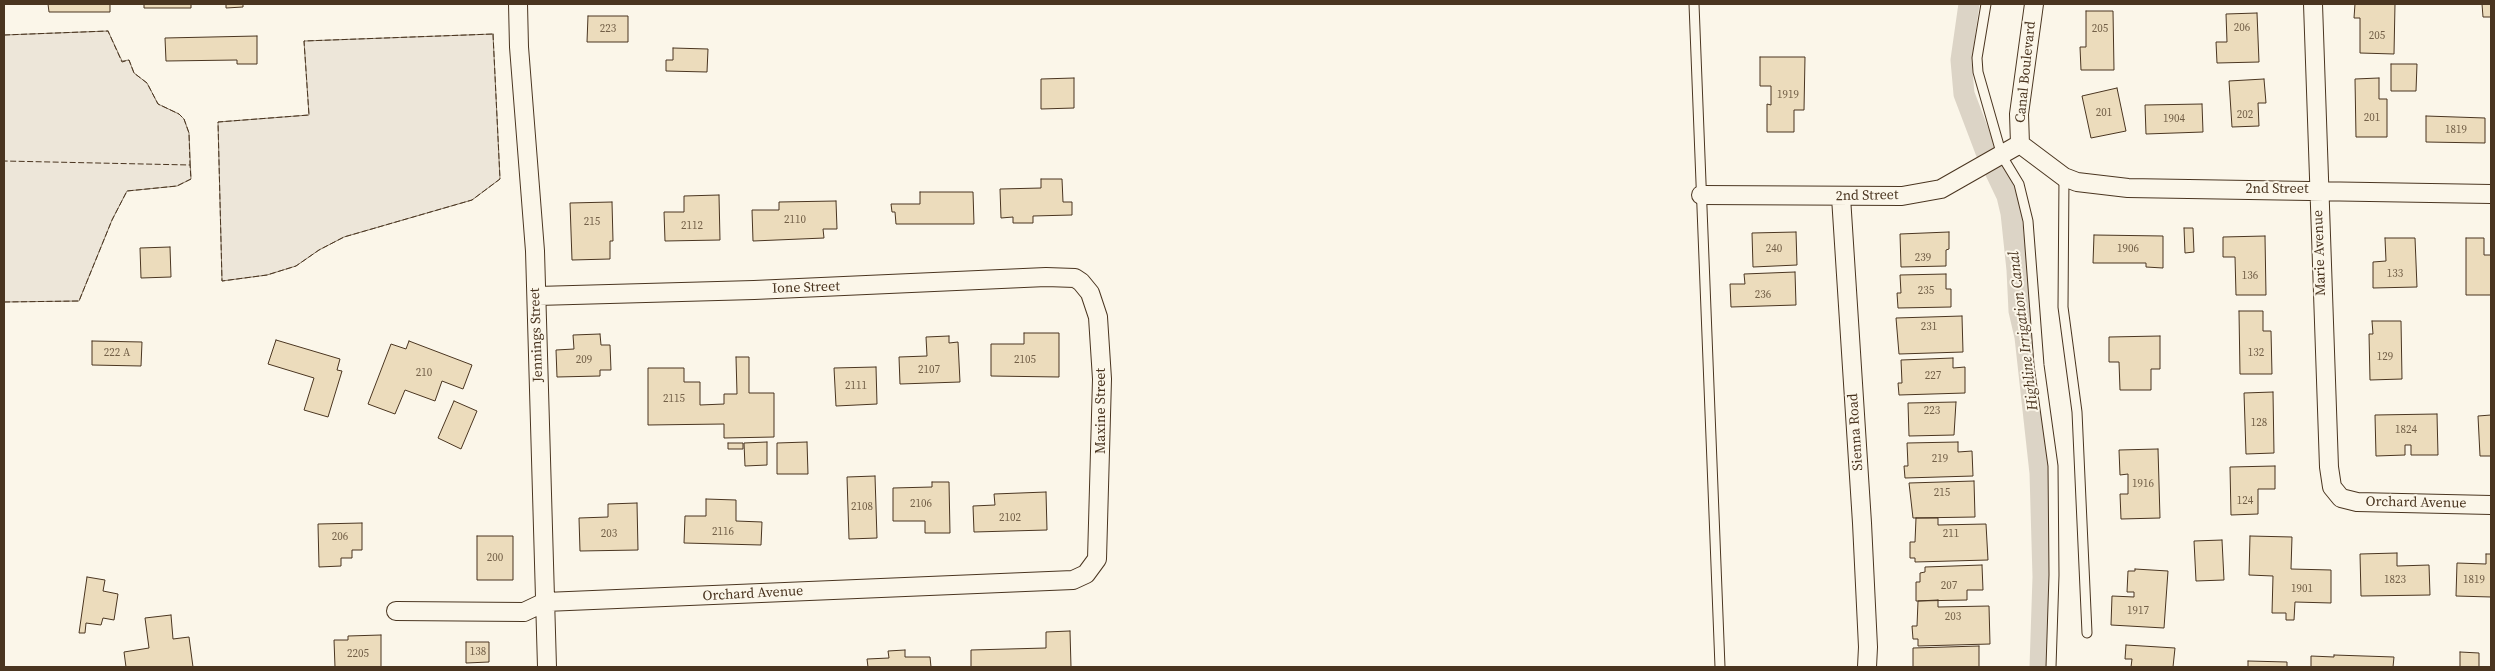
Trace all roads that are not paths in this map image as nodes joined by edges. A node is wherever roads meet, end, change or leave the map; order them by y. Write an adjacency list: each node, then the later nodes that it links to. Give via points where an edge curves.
1 (518, 4): 14 (street, Jennings Street)
2 (1694, 4): 11 (lane)
3 (1986, 4): 7 (lane, via 1977,58 1978,72)
4 (2034, 4): 6 (street, Canal Boulevard, via 2019,114)
5 (2312, 4): 9 (street, Marie Avenue)
6 (2020, 144): 7 (street, 2nd Street); 8 (street)
7 (2001, 156): 12 (street, 2nd Street, via 1941,189 1902,196); 24 (lane, via 2019,184 2028,221 2039,365 2053,466)
8 (2064, 177): 9 (street, 2nd Street, via 2077,182 2128,188); 20 (lane, via 2063,308 2077,412)
9 (2317, 189): 10 (street, 2nd Street); 15 (street, Marie Avenue, via 2328,467 2332,487)
10 (2491, 194)
11 (1701, 195): 12 (street, 2nd Street); 22 (lane)
12 (1841, 197): 23 (street, Sienna Road, via 1862,523)
13 (1075, 278): 14 (street, Ione Street); 17 (street, Maxine Street, via 1090,292 1098,318 1102,379)
14 (537, 296): 18 (street, Jennings Street)
15 (2341, 498): 16 (street, Orchard Avenue, via 2358,502)
16 (2491, 505)
17 (1099, 553): 18 (street, Orchard Avenue, via 1089,571 1073,580)
18 (545, 602): 19 (street, Orchard Avenue, via 524,612); 21 (street, Jennings Street)
19 (396, 611)
20 (2087, 633)
21 (547, 667)
22 (1720, 667)
23 (1867, 667)
24 (2051, 667)

